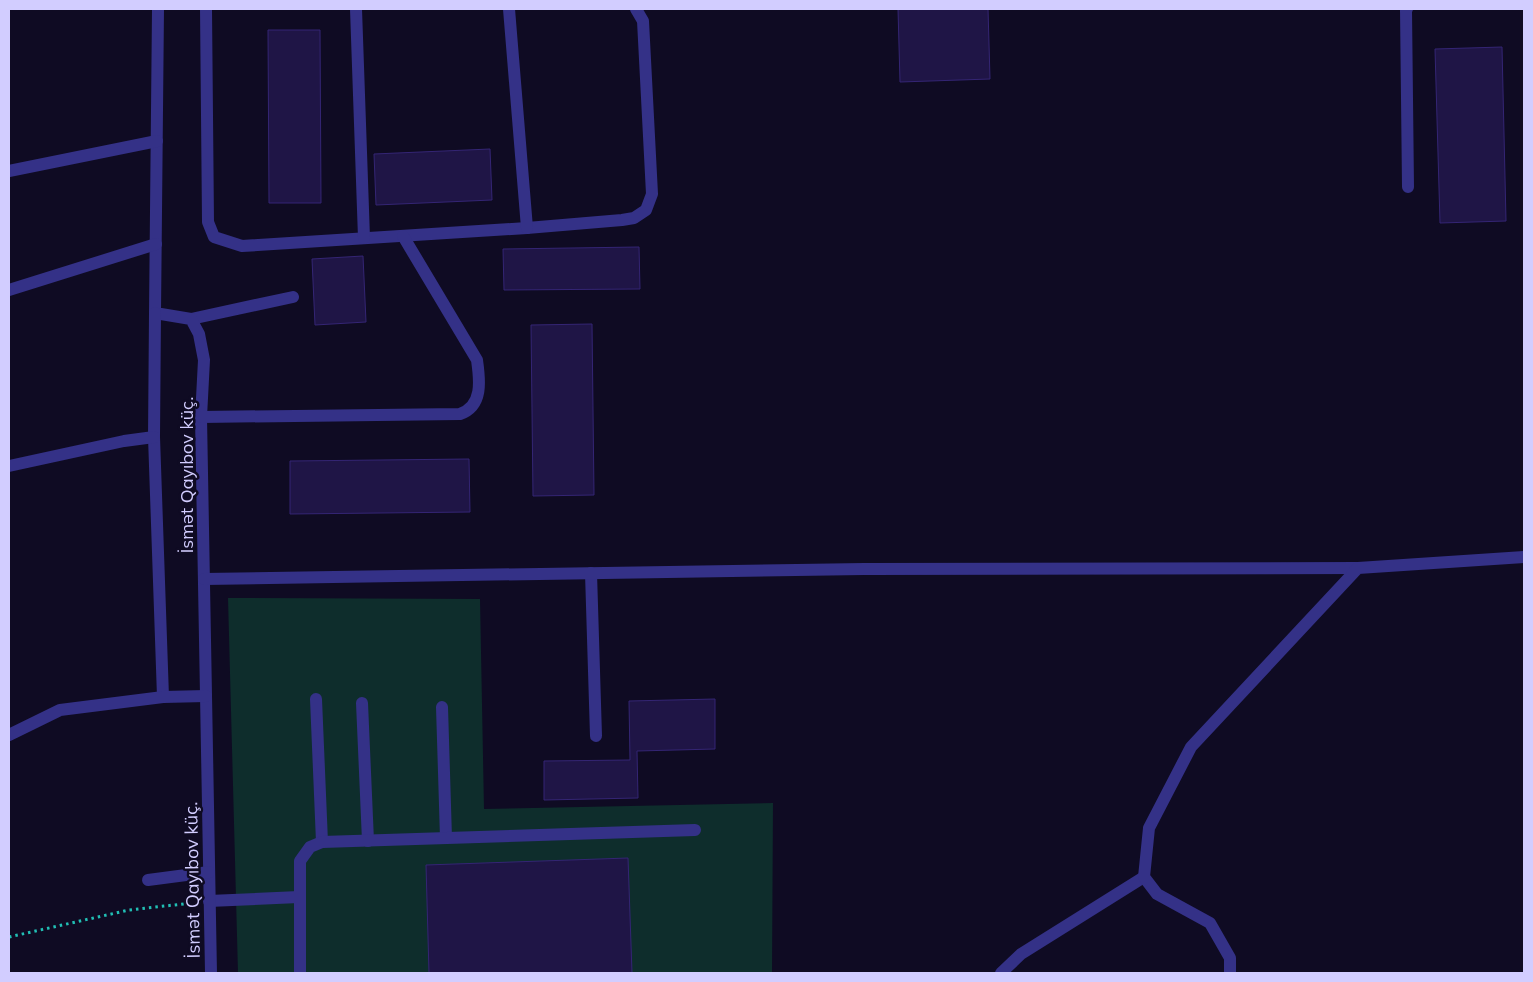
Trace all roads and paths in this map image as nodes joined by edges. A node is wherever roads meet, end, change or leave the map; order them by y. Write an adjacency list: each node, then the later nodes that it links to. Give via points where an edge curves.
1 (158, 9): 7 (street)
2 (206, 9): 12 (street, via 208,222 214,237 242,246)
3 (356, 9): 12 (street)
4 (509, 9): 10 (street)
5 (636, 9): 10 (street, via 643,22 652,194 646,210 634,218 622,220)
6 (1407, 9): 9 (street)
7 (157, 141): 8 (street); 13 (street)
8 (9, 171)
9 (1408, 187)
10 (527, 228): 11 (street)
11 (403, 236): 12 (street); 18 (street, via 477,360 480,380 476,401 469,410 460,414)
12 (364, 238)
13 (156, 244): 14 (street); 16 (street)
14 (9, 290)
15 (293, 297): 17 (street)
16 (155, 313): 17 (street); 19 (street)
17 (191, 319): 18 (street, İsmət Qayıbov küç., via 199,334 204,360)
18 (201, 417): 24 (street, İsmət Qayıbov küç.)
19 (154, 437): 20 (street); 26 (street)
20 (9, 466)
21 (1524, 557): 22 (street)
22 (1358, 568): 23 (street); 37 (street, via 1190,747 1149,828)
23 (591, 572): 24 (street); 31 (street)
24 (204, 579): 25 (street, İsmət Qayıbov küç.)
25 (206, 696): 26 (street); 36 (street, İsmət Qayıbov küç.)
26 (163, 698): 30 (street, via 60,710)
27 (316, 698): 35 (street)
28 (362, 703): 34 (street)
29 (442, 707): 33 (street)
30 (9, 735)
31 (596, 736)
32 (695, 830): 33 (street)
33 (446, 838): 34 (street)
34 (368, 841): 35 (street)
35 (322, 842): 39 (street, via 310,847 300,861)
36 (209, 872): 38 (street); 40 (street, İsmət Qayıbov küç.)
37 (1144, 877): 44 (street, via 1021,954); 45 (street, via 1158,894 1210,923 1230,958)
38 (148, 880)
39 (299, 897): 40 (street); 43 (street)
40 (209, 901): 41 (path, via 129,910); 42 (street, İsmət Qayıbov küç.)
41 (9, 937)
42 (210, 973)
43 (300, 973)
44 (1001, 973)
45 (1230, 973)

